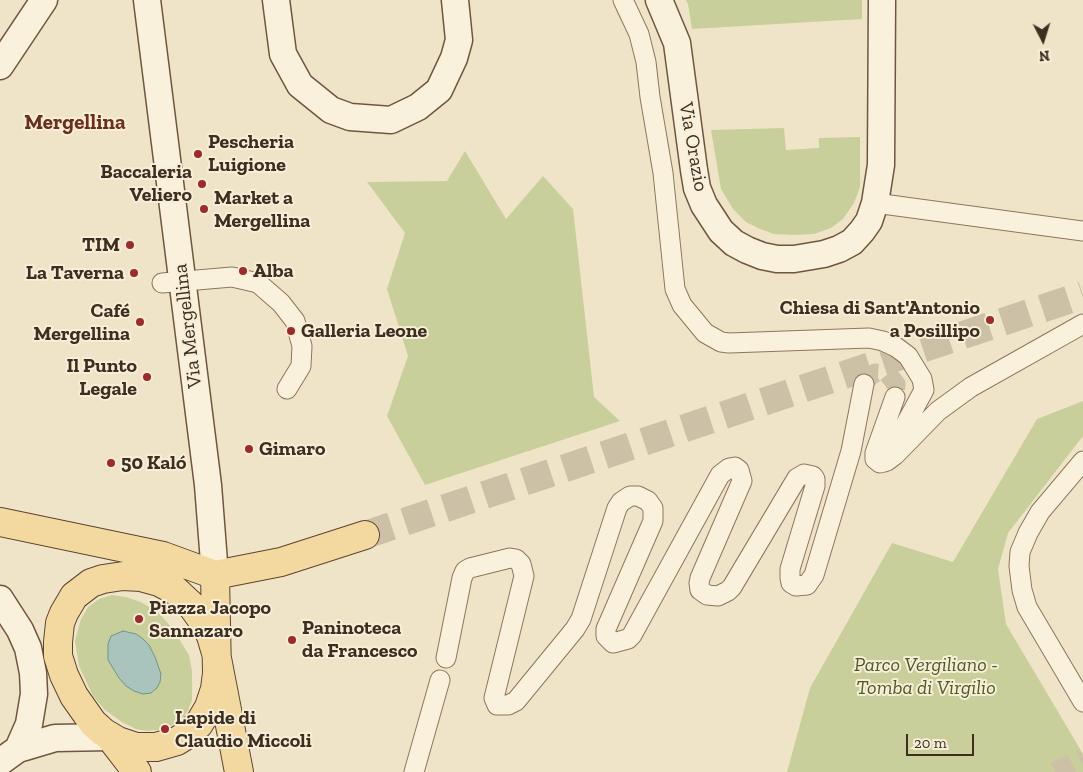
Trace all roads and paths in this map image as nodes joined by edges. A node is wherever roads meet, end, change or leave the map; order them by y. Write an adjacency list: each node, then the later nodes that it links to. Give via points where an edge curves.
1 (44, 0): 8 (street)
2 (147, 0): 11 (street, Via Mergellina)
3 (276, 0): 4 (street, via 283,54 300,85 331,110 350,117 391,120 418,107 439,90 459,40)
4 (455, 0)
5 (623, 0): 17 (street, via 639,34 646,62 677,297 705,333 721,342 868,338 883,341 908,356 924,386)
6 (659, 0): 9 (street, Via Orazio, via 677,43 697,188 710,217 721,231 747,250 777,259 824,254 852,242 868,221)
7 (882, 0): 9 (street, Via Orazio, via 881,165)
8 (0, 66)
9 (875, 203): 10 (street)
10 (1083, 232)
11 (172, 282): 14 (street, via 232,277 258,283 281,303 295,321 302,346 300,366); 21 (street, Via Mergellina, via 208,485)
12 (1083, 324): 17 (street, via 971,386 938,411)
13 (864, 384): 26 (street, via 851,451 814,575 807,585 790,583 790,569 815,486 813,476 804,474 797,478 728,591 714,596 700,590 700,578 742,481 739,470 729,468 720,475 628,639 613,643 606,636 606,629 653,521 648,501 638,496 630,496 617,508 581,619 516,701 497,705 494,698 524,576 522,564 516,559 465,571)
14 (287, 389)
15 (895, 397): 17 (street, via 874,455 878,462)
16 (1083, 461): 28 (street, via 1040,512 1020,552 1019,566 1028,607)
17 (884, 462)
18 (0, 522): 20 (main road)
19 (365, 535): 21 (main road, via 281,562)
20 (133, 550): 21 (main road, via 163,556); 22 (main road); 23 (main road)
21 (215, 575): 25 (main road, Via Mergellina)
22 (91, 583): 23 (main road, via 131,575 151,579); 29 (main road, via 74,596 64,613 58,632 58,656 80,706)
23 (174, 590): 25 (main road, via 202,619)
24 (0, 599): 30 (street, via 20,630 33,673 34,694 29,724)
25 (216, 653): 29 (main road, via 213,697 205,715 192,731 177,741 147,748); 32 (main road)
26 (446, 658)
27 (440, 680): 33 (street)
28 (1083, 702)
29 (110, 737): 30 (street, via 63,737 40,741); 31 (main road)
30 (9, 755)
31 (137, 772)
32 (239, 772)
33 (414, 772)

